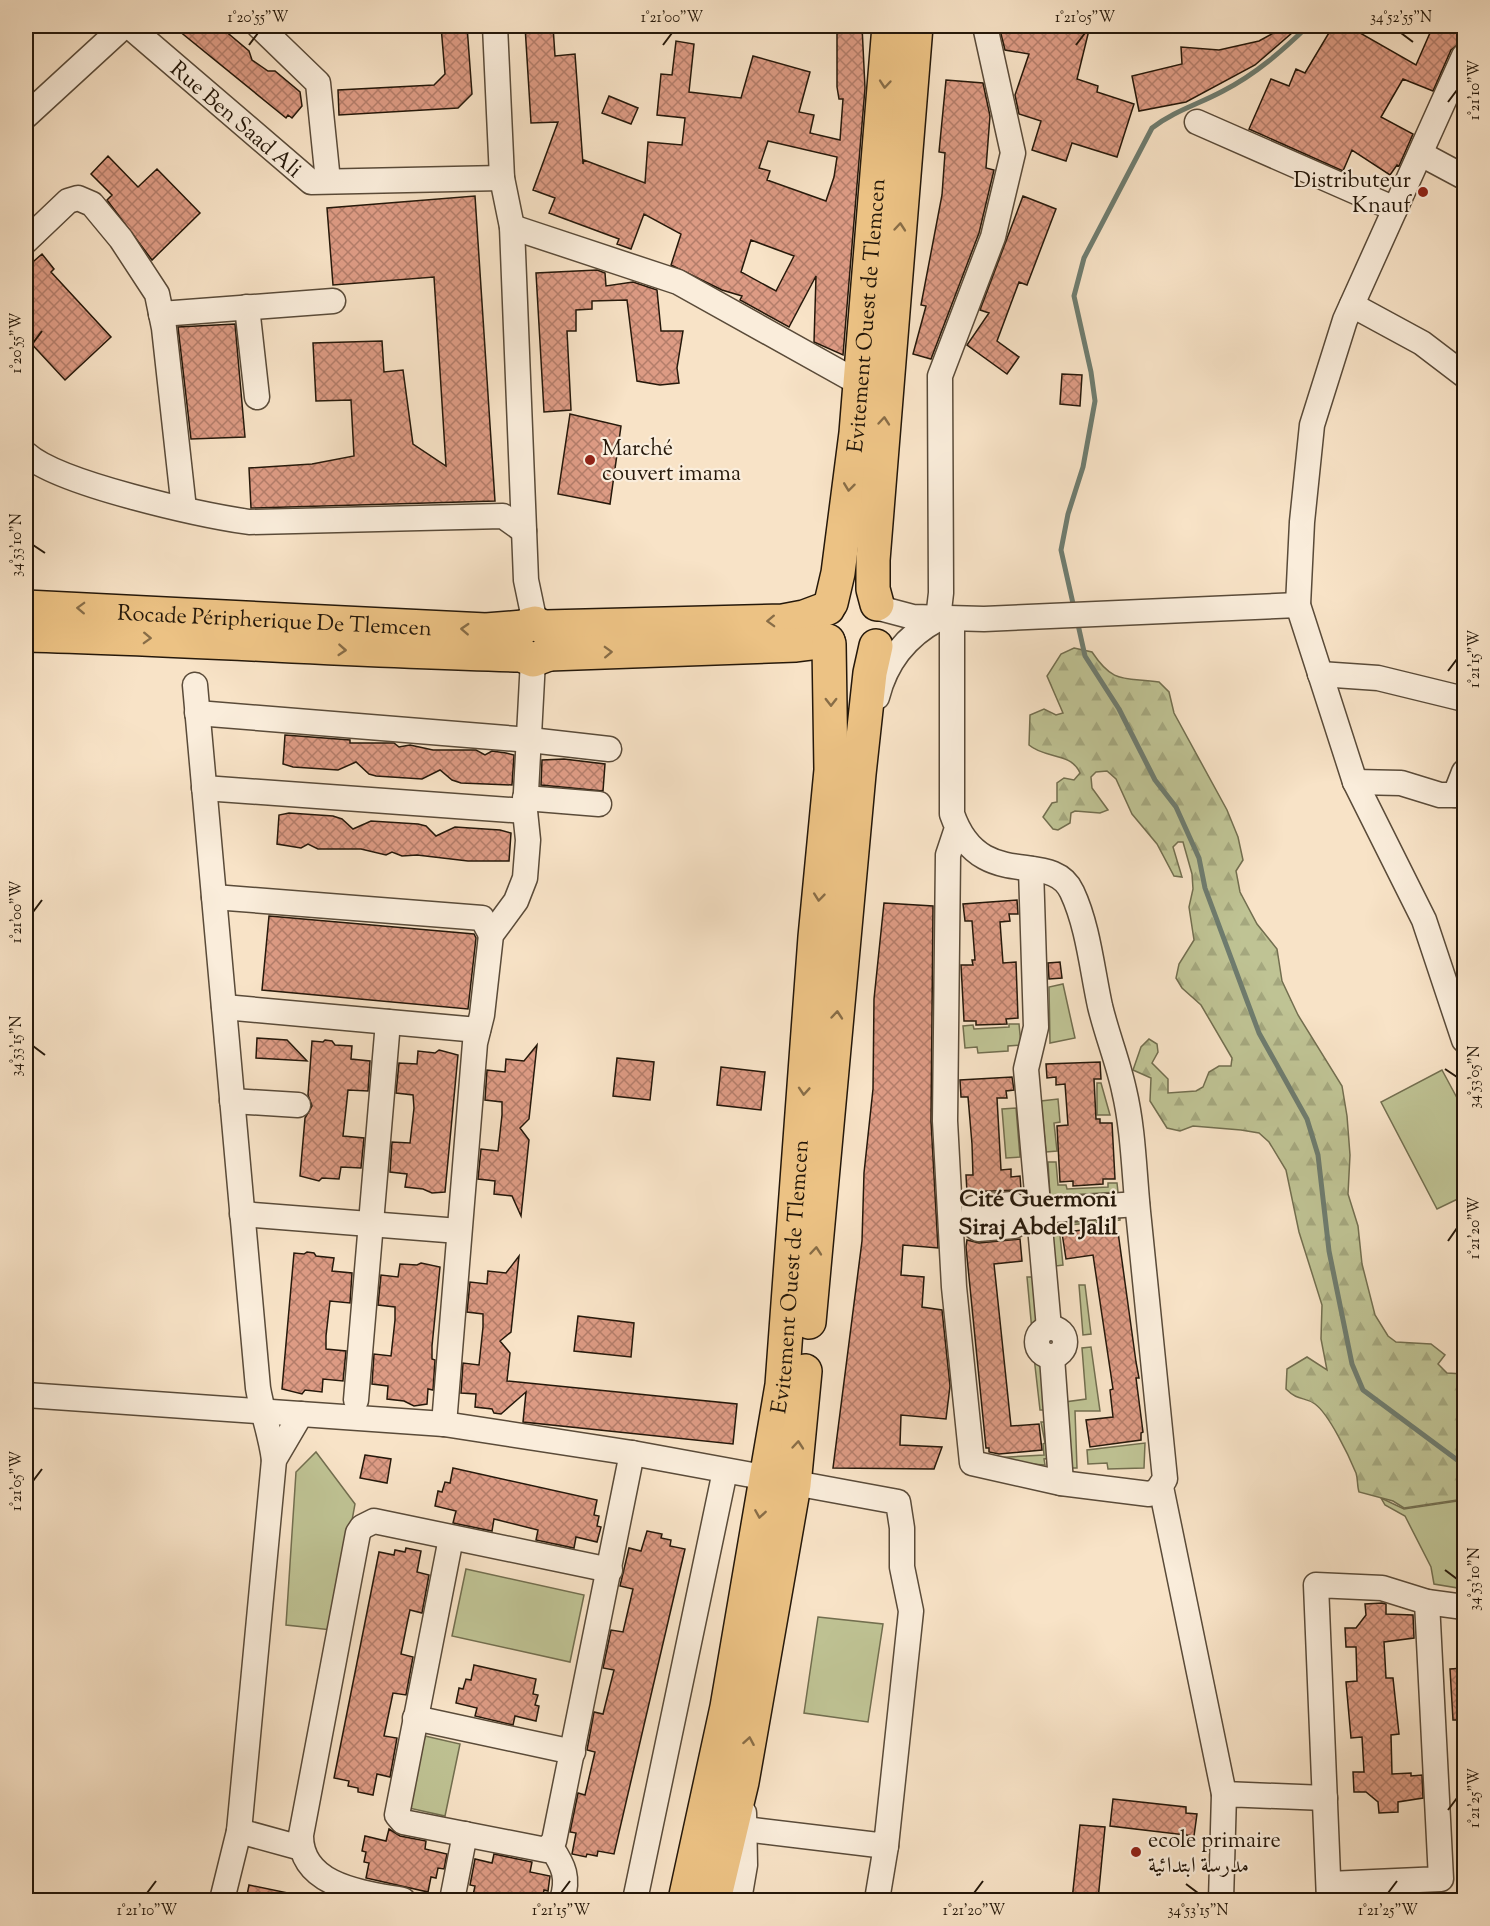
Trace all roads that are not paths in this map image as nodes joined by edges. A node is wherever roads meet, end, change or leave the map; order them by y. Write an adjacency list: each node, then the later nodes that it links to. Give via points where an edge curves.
1 (124, 26): 9 (street)
2 (129, 26): 14 (street, Rue Ben Saad Ali, via 311,182)
3 (259, 26): 14 (street, via 318,83)
4 (495, 26): 13 (street)
5 (889, 26): 23 (highway, Evitement Ouest de Tlemcen, one-way to 23)
6 (916, 26): 26 (highway, Evitement Ouest de Tlemcen, one-way to 6)
7 (985, 26): 33 (street, via 1013,153 993,237 940,376 941,593)
8 (1462, 67): 11 (street)
9 (26, 116)
10 (1197, 122): 15 (street)
11 (1421, 154): 12 (street); 15 (street)
12 (1464, 177)
13 (502, 178): 14 (street, Rue Ben Saad Ali); 16 (street)
14 (328, 181)
15 (1395, 210): 19 (street)
16 (512, 227): 23 (street, via 678,282); 28 (street)
17 (26, 241): 21 (street, via 68,201 78,198 92,204 121,239 157,294)
18 (333, 301): 20 (street)
19 (1352, 305): 22 (street, via 1422,344); 29 (street, via 1312,425)
20 (247, 307): 21 (street); 24 (street)
21 (161, 314): 27 (street)
22 (1464, 375)
23 (859, 383): 30 (highway, Evitement Ouest de Tlemcen, one-way to 30, via 841,552)
24 (257, 397)
25 (26, 454): 27 (street, via 60,473)
26 (877, 505): 31 (highway, Evitement Ouest de Tlemcen, via 872,570); 33 (street, via 886,528 886,584 901,599)
27 (184, 509): 28 (street, via 249,522 503,516)
28 (524, 531): 35 (street)
29 (1298, 605): 33 (street); 38 (street)
30 (830, 606): 31 (highway, via 843,596 858,594); 35 (highway, one-way to 35, via 783,621); 36 (highway, Evitement Ouest de Tlemcen, via 823,623)
31 (878, 606): 33 (street, via 914,617); 37 (highway, Evitement Ouest de Tlemcen, via 884,626)
32 (26, 607): 35 (highway, Rocade Péripherique De Tlemcen, one-way to 32, via 486,630)
33 (945, 619): 37 (street, via 904,627); 50 (street, via 952,814); 51 (street, via 924,626 901,646 881,682 863,818)
34 (26, 635): 35 (highway, one-way to 35, via 180,639 355,651)
35 (534, 641): 36 (highway, one-way to 36, via 796,645); 42 (street)
36 (829, 642): 37 (highway, via 848,655 863,654); 74 (highway, Evitement Ouest de Tlemcen, one-way to 74, via 831,770 782,1385)
37 (877, 644): 51 (highway, Evitement Ouest de Tlemcen, via 869,680)
38 (1320, 674): 40 (street, via 1378,678); 45 (street)
39 (195, 685): 41 (street)
40 (1464, 699)
41 (197, 713): 42 (street); 46 (street)
42 (530, 740): 43 (street); 47 (street)
43 (609, 749)
44 (1464, 772): 49 (street)
45 (1355, 782): 49 (street, via 1401,783); 58 (street, via 1424,921)
46 (204, 788): 47 (street); 53 (street)
47 (525, 804): 48 (street); 54 (street, via 525,878 516,901)
48 (599, 804)
49 (1460, 804)
50 (957, 828): 52 (street, via 965,841 988,860); 75 (street, via 948,855 945,1121 954,1287 972,1463)
51 (855, 829): 74 (highway, Evitement Ouest de Tlemcen, one-way to 51)
52 (1031, 869): 61 (street, via 1058,875 1072,890 1078,908 1104,1023 1124,1089); 62 (street, via 1036,1027 1026,1069)
53 (214, 897): 54 (street); 55 (street)
54 (493, 923): 57 (street)
55 (224, 1007): 56 (street); 59 (street)
56 (388, 1022): 57 (street); 64 (street)
57 (478, 1030): 65 (street)
58 (1464, 1040)
59 (232, 1101): 60 (street); 63 (street)
60 (298, 1104)
61 (1137, 1204): 62 (street); 76 (street, via 1165,1479)
62 (1027, 1212): 75 (street, via 1049,1328 1061,1332 1065,1341 1061,1353 1052,1357)
63 (242, 1214): 64 (street); 68 (street)
64 (371, 1224): 65 (street); 67 (street)
65 (459, 1231): 70 (street)
66 (26, 1395): 68 (street)
67 (356, 1400)
68 (262, 1411): 69 (street); 72 (street, via 272,1437)
69 (301, 1414): 70 (street); 72 (street)
70 (444, 1424): 71 (street)
71 (632, 1453): 73 (street); 78 (street)
72 (274, 1460): 87 (street)
73 (725, 1471): 74 (street); 98 (street)
74 (780, 1482): 83 (highway, Evitement Ouest de Tlemcen, one-way to 74); 89 (street, via 898,1502 902,1567 911,1611); 99 (highway, Evitement Ouest de Tlemcen, one-way to 99)
75 (1061, 1482): 76 (street, via 1149,1494)
76 (1161, 1487): 84 (street)
77 (451, 1538): 78 (street); 81 (street); 91 (street, via 374,1521 358,1533)
78 (610, 1570): 82 (street)
79 (1427, 1602): 80 (street); 85 (street, via 1382,1588 1316,1585); 92 (street, via 1441,1879)
80 (1464, 1607)
81 (414, 1718): 82 (street); 88 (street, via 397,1815 403,1822)
82 (573, 1752): 90 (street)
83 (742, 1782): 86 (street); 100 (highway, Evitement Ouest de Tlemcen)
84 (1224, 1794): 85 (street); 103 (street)
85 (1325, 1798): 92 (street)
86 (745, 1828): 89 (street); 101 (street)
87 (239, 1831): 91 (street); 94 (street)
88 (465, 1834): 90 (street, via 541,1850); 96 (street)
89 (886, 1845): 102 (street)
90 (551, 1847): 97 (street, via 565,1872 567,1882)
91 (301, 1848): 93 (street, via 316,1871)
92 (1329, 1892)
93 (351, 1895): 95 (street)
94 (222, 1900)
95 (403, 1900)
96 (452, 1900)
97 (562, 1900)
98 (635, 1900)
99 (686, 1900)
100 (714, 1900)
101 (740, 1900)
102 (877, 1900)
103 (1221, 1900)

